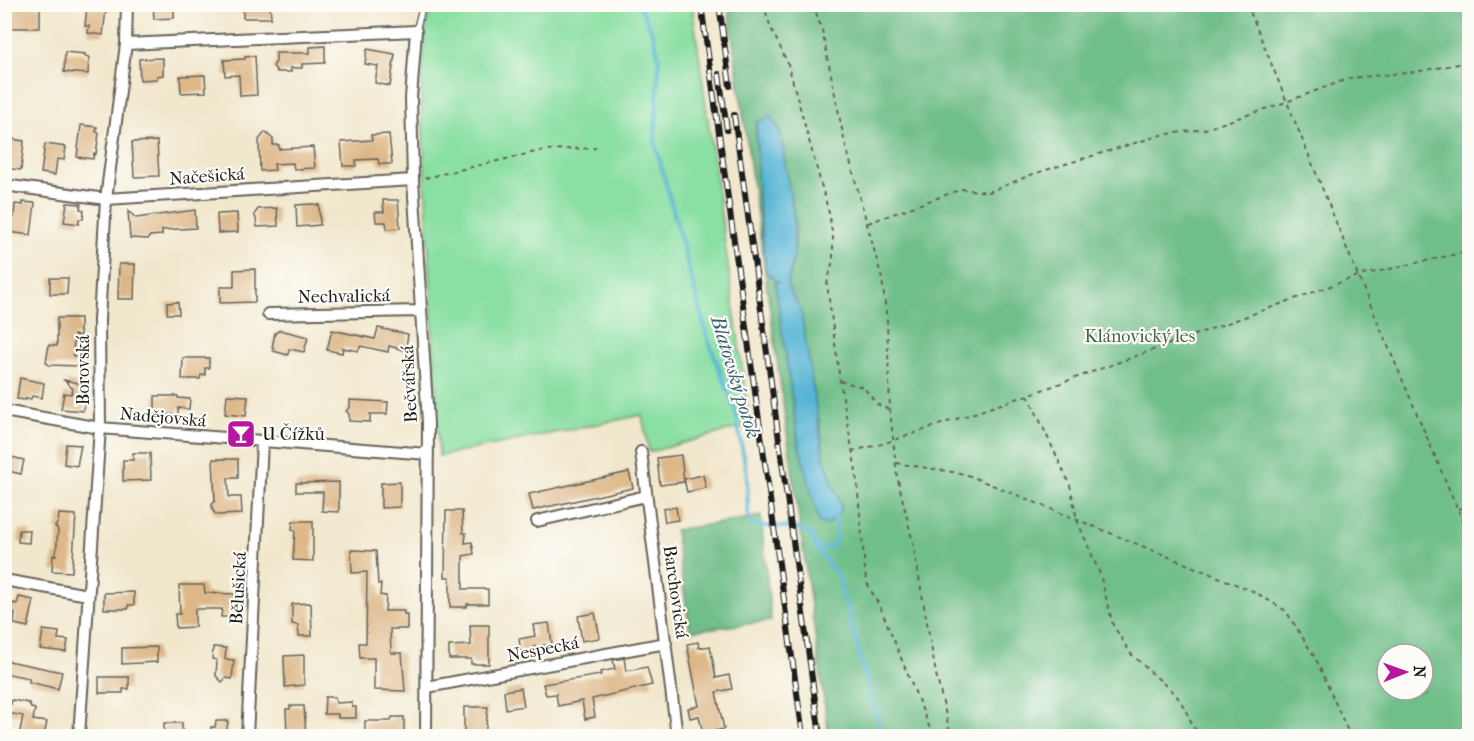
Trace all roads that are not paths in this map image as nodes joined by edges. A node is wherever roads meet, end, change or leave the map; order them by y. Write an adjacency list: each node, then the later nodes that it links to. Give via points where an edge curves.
1 (127, 4): 4 (street, Borovská)
2 (423, 4): 3 (lane)
3 (416, 31): 4 (street); 5 (street, Bečvářská, via 411,98)
4 (126, 44): 7 (street, Borovská)
5 (413, 180): 7 (street, Načešická); 8 (street, Bečvářská)
6 (4, 185): 7 (street, Načešická)
7 (106, 199): 11 (street, Borovská, via 99,320)
8 (421, 311): 9 (street, Nechvalická); 14 (street, Bečvářská)
9 (268, 314)
10 (4, 411): 11 (street, Nadějovská)
11 (100, 428): 12 (street, Nadějovská); 18 (street, Borovská)
12 (262, 442): 14 (street, Nadějovská); 22 (street, Bělušická)
13 (641, 452): 15 (street, Barchovická)
14 (428, 454): 20 (street, Bečvářská)
15 (646, 496): 16 (street); 19 (street, Barchovická)
16 (537, 521)
17 (4, 580): 18 (street)
18 (88, 595): 21 (street, Borovská)
19 (666, 643): 20 (street, Nespecká); 24 (street, Barchovická)
20 (427, 687): 23 (street, Bečvářská)
21 (79, 736)
22 (247, 736)
23 (426, 736)
24 (677, 736)

